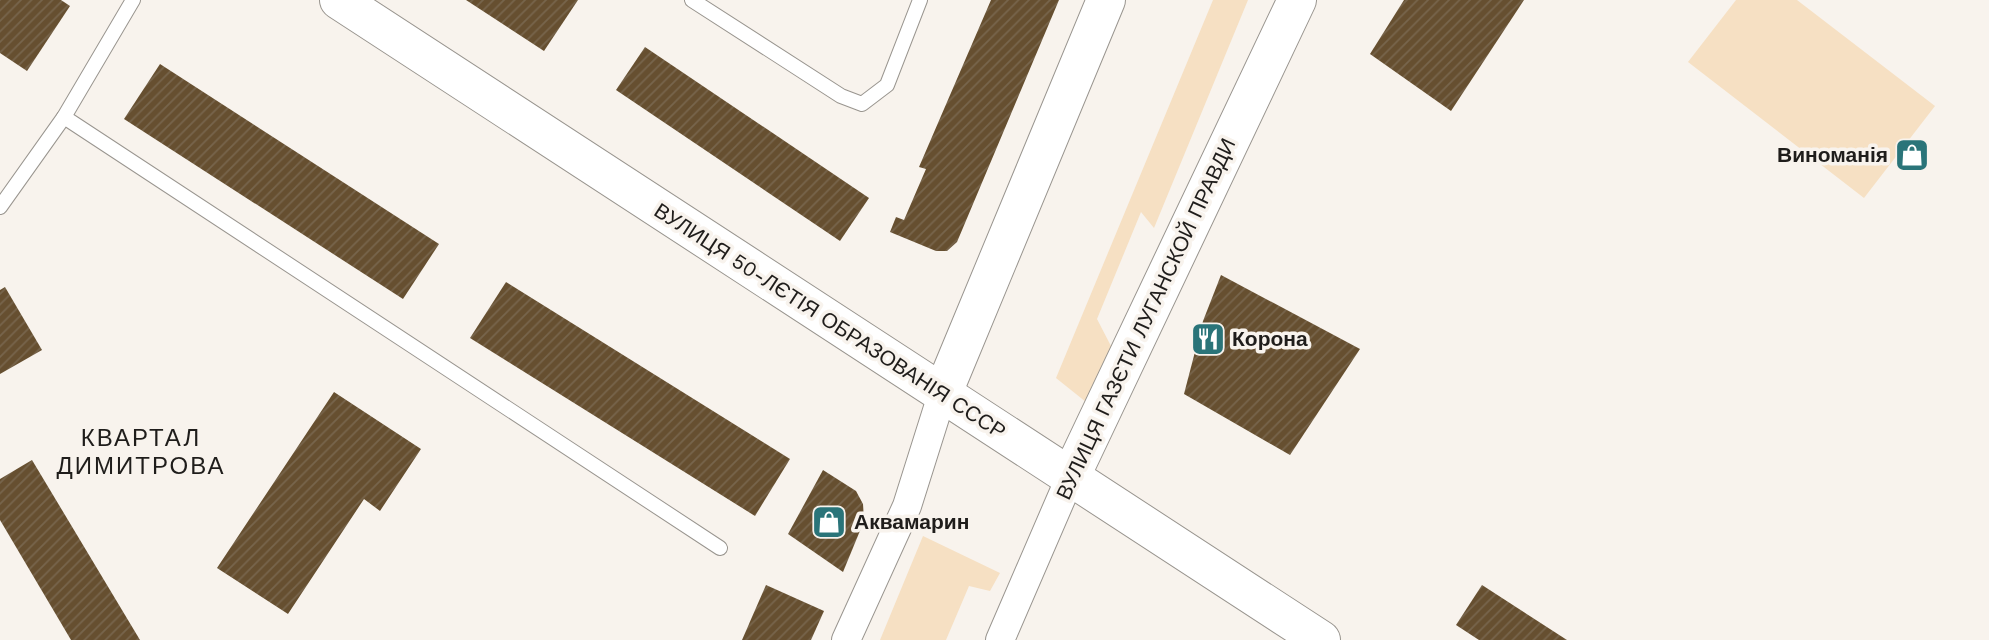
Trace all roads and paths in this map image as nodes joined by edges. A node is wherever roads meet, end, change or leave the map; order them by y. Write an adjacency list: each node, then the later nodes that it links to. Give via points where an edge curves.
1 (133, 0): 7 (lane)
2 (339, 0): 9 (street, ВУЛИЦЯ 50-ЛЄТІЯ ОБРАЗОВАНІЯ СССР)
3 (692, 0): 4 (lane, via 841,96 862,104 887,85)
4 (920, 0)
5 (1107, 0): 9 (street)
6 (1297, 0): 10 (street, ВУЛИЦЯ ГАЗЄТИ ЛУГАНСКОЙ ПРАВДИ)
7 (64, 117): 8 (lane); 11 (lane)
8 (0, 208)
9 (942, 395): 10 (street, ВУЛИЦЯ 50-ЛЄТІЯ ОБРАЗОВАНІЯ СССР); 12 (street, via 907,506)
10 (1070, 478): 13 (street, ВУЛИЦЯ ГАЗЄТИ ЛУГАНСКОЙ ПРАВДИ); 14 (street, ВУЛИЦЯ 50-ЛЄТІЯ ОБРАЗОВАНІЯ СССР)
11 (720, 548)
12 (846, 640)
13 (1000, 640)
14 (1321, 640)

